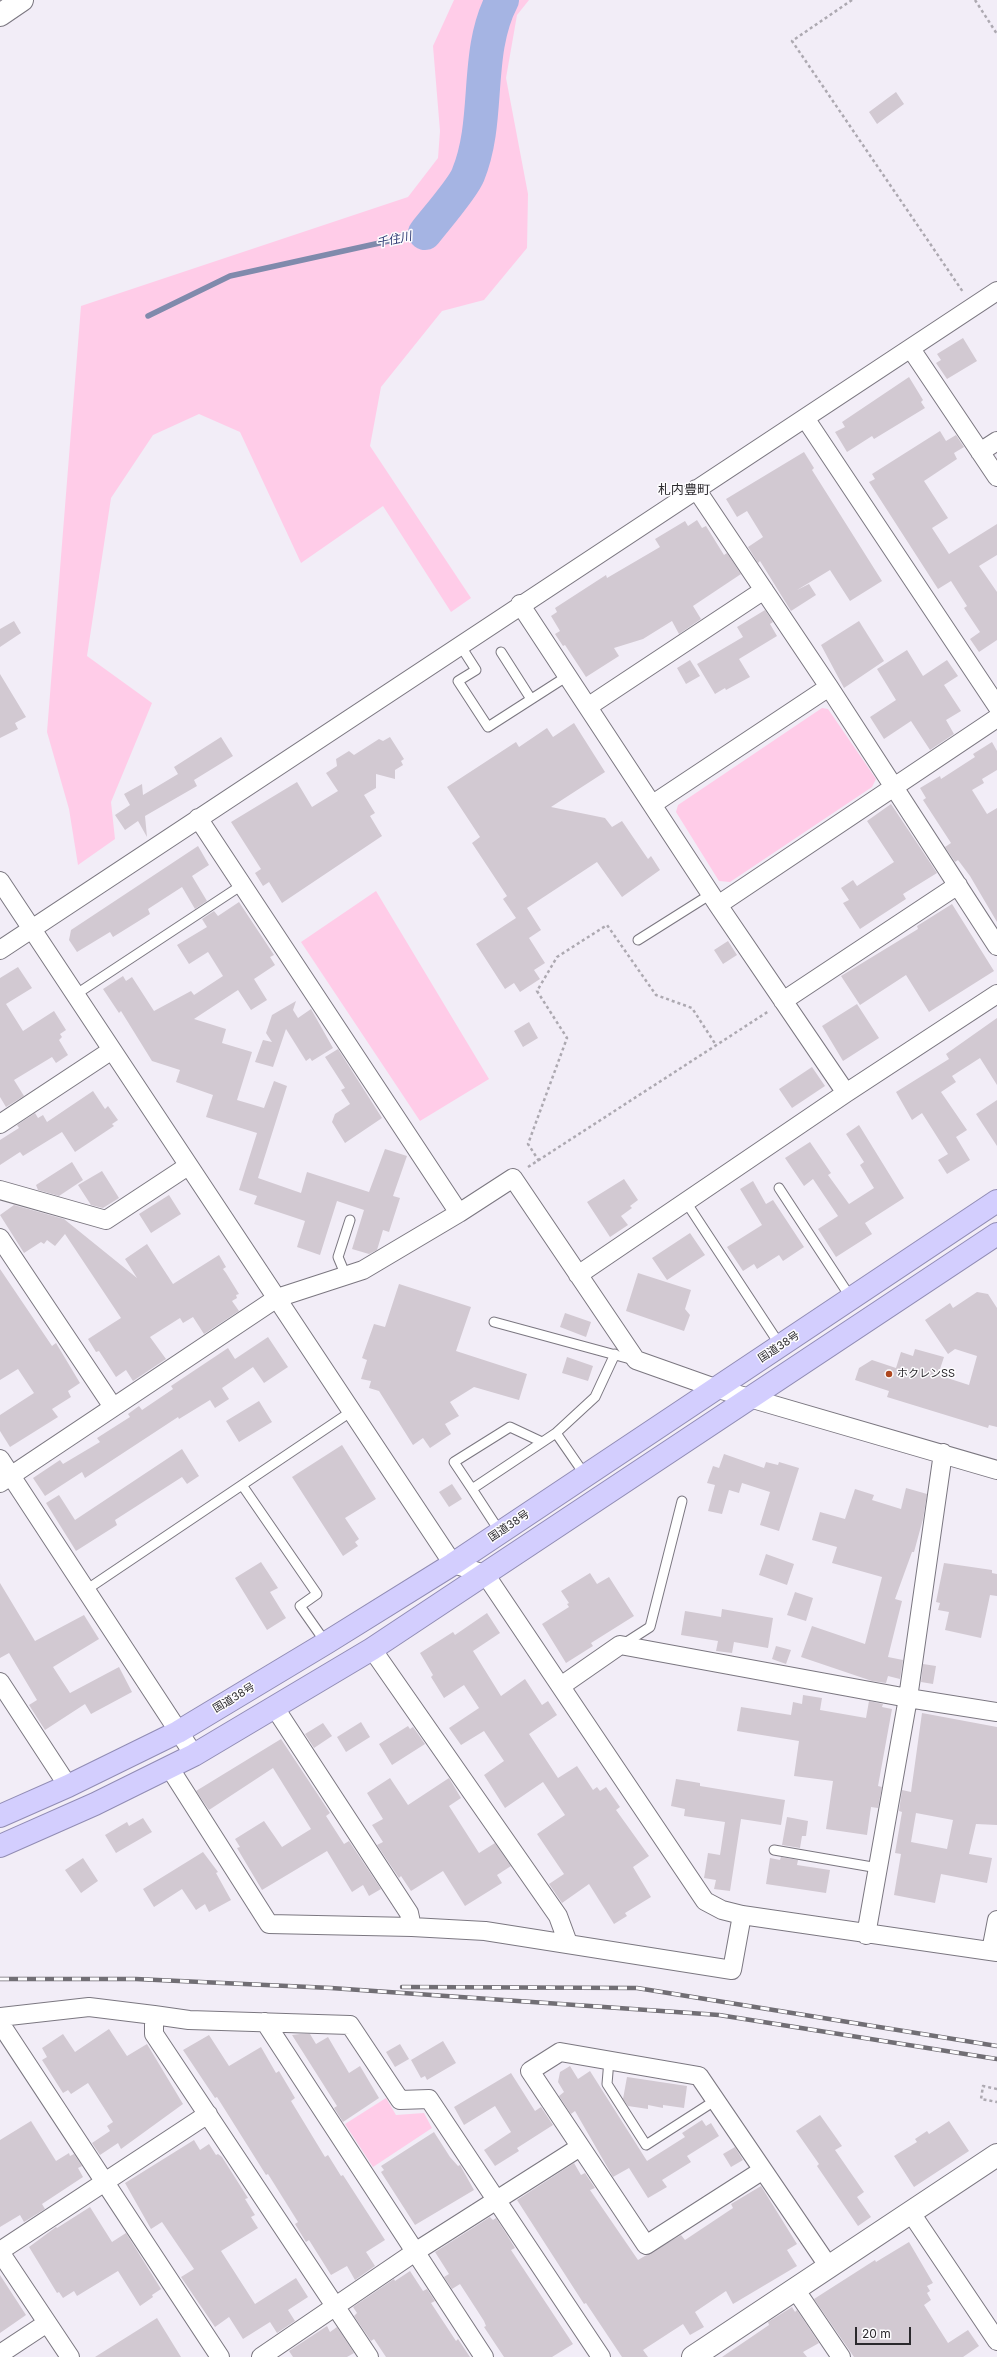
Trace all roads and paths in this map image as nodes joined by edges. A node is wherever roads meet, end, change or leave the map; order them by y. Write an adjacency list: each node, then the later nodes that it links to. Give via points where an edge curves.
1 (22, 0): 4 (street)
2 (852, 0): 7 (path, via 792,42)
3 (975, 0): 5 (path)
4 (0, 15)
5 (997, 34)
6 (997, 291): 7 (street)
7 (973, 307): 8 (street)
8 (911, 349): 9 (street); 11 (street)
9 (805, 418): 13 (street); 22 (street)
10 (997, 440): 11 (street)
11 (980, 452): 12 (street)
12 (997, 477)
13 (696, 489): 14 (street); 15 (street)
14 (764, 590): 19 (street); 21 (street)
15 (520, 604): 16 (street); 18 (street)
16 (460, 645): 20 (lane, via 476,670 458,681 488,727); 26 (street)
17 (501, 652): 20 (lane)
18 (569, 675): 20 (lane); 21 (street)
19 (829, 686): 24 (street); 25 (street)
20 (532, 699)
21 (589, 706): 25 (street)
22 (997, 706)
23 (997, 718): 24 (street)
24 (894, 786): 28 (street); 30 (street)
25 (653, 804): 30 (street)
26 (198, 818): 29 (street); 31 (street)
27 (0, 881): 31 (street)
28 (958, 885): 33 (street); 37 (street)
29 (242, 886): 36 (lane); 49 (street)
30 (715, 899): 32 (lane); 37 (street)
31 (32, 929): 34 (street); 36 (street)
32 (638, 940)
33 (997, 946)
34 (0, 950)
35 (997, 994): 40 (street)
36 (75, 995): 39 (street)
37 (783, 1001): 38 (path); 40 (street)
38 (716, 1045): 42 (path); 42 (path, via 692,1008 656,995 607,925 557,957 537,991 567,1038 528,1144)
39 (112, 1050): 41 (street); 43 (street)
40 (846, 1093): 48 (street)
41 (0, 1124)
42 (539, 1160): 44 (path)
43 (188, 1166): 46 (street, via 106,1220); 55 (street)
44 (512, 1178): 49 (street); 53 (street)
45 (779, 1188): 56 (lane)
46 (0, 1190)
47 (997, 1201): 56 (highway, 国道38号)
48 (686, 1202): 53 (street); 58 (lane)
49 (459, 1213): 54 (street, via 363,1270)
50 (350, 1220): 54 (lane, via 338,1257)
51 (997, 1234): 62 (highway)
52 (0, 1238): 63 (street)
53 (578, 1275): 60 (street)
54 (346, 1276): 55 (street)
55 (277, 1298): 63 (street); 64 (street)
56 (851, 1298): 58 (highway, 国道38号)
57 (494, 1322): 59 (lane)
58 (780, 1345): 61 (highway, 国道38号)
59 (615, 1354): 60 (lane); 65 (lane, via 595,1397)
60 (636, 1360): 61 (street)
61 (715, 1388): 62 (street); 70 (highway, 国道38号)
62 (751, 1398): 67 (street); 77 (highway)
63 (113, 1407): 71 (street)
64 (352, 1411): 72 (lane); 76 (street)
65 (556, 1433): 66 (lane); 70 (lane)
66 (542, 1442): 73 (lane); 73 (lane, via 510,1427 454,1462)
67 (943, 1453): 69 (street); 84 (street)
68 (0, 1459): 71 (street)
69 (997, 1470)
70 (585, 1475): 75 (highway, 国道38号)
71 (6, 1479): 78 (street)
72 (242, 1485): 78 (lane); 79 (lane, via 317,1594 300,1606)
73 (472, 1488): 75 (lane)
74 (682, 1501): 80 (lane, via 650,1627)
75 (500, 1532): 76 (highway, 国道38号)
76 (453, 1564): 77 (street); 79 (highway, 国道38号)
77 (485, 1574): 81 (highway); 83 (street)
78 (86, 1590): 87 (street)
79 (326, 1643): 87 (highway, 国道38号)
80 (620, 1645): 83 (street); 84 (street)
81 (372, 1649): 85 (highway); 99 (street, via 558,1916)
82 (0, 1682): 90 (street)
83 (561, 1686): 95 (street, via 705,1901 722,1910)
84 (908, 1698): 86 (street); 94 (street)
85 (275, 1708): 88 (highway); 97 (street, via 409,1913)
86 (997, 1712)
87 (178, 1732): 88 (street); 90 (highway, 国道38号)
88 (194, 1755): 89 (highway)
89 (169, 1767): 92 (highway, via 95,1804); 97 (street, via 269,1924)
90 (68, 1786): 91 (highway, 国道38号)
91 (0, 1816)
92 (0, 1846)
93 (774, 1850): 94 (lane)
94 (878, 1868): 98 (street)
95 (742, 1915): 98 (street); 99 (street, via 732,1970)
96 (997, 1920): 100 (street)
97 (412, 1927): 99 (street, via 485,1931)
98 (866, 1935): 100 (street)
99 (568, 1944)
100 (994, 1952)
101 (154, 2014): 102 (street, via 89,2007); 103 (street, via 189,2020); 109 (street, via 154,2034)
102 (0, 2018)
103 (265, 2022): 114 (street, via 350,2025 400,2100 430,2099); 117 (street)
104 (0, 2023): 113 (street)
105 (609, 2060): 107 (street, via 699,2076); 107 (lane, via 607,2084 646,2145); 110 (street, via 560,2052 530,2071)
106 (997, 2089): 108 (path, via 983,2086 981,2099)
107 (716, 2100): 112 (street)
108 (997, 2102)
109 (208, 2114): 113 (street); 120 (street)
110 (580, 2147): 112 (street, via 646,2245); 114 (street)
111 (997, 2155): 115 (street)
112 (764, 2170): 118 (street)
113 (104, 2182): 116 (street); 125 (street)
114 (496, 2199): 117 (street); 129 (street)
115 (911, 2213): 118 (street); 122 (street)
116 (0, 2251): 121 (street)
117 (415, 2252): 120 (street); 128 (street)
118 (829, 2267): 119 (street)
119 (795, 2289): 130 (street); 131 (street)
120 (334, 2307): 126 (street); 127 (street)
121 (47, 2323): 123 (street); 124 (street)
122 (997, 2341)
123 (0, 2354)
124 (70, 2357)
125 (220, 2357)
126 (261, 2357)
127 (369, 2357)
128 (484, 2357)
129 (601, 2357)
130 (693, 2357)
131 (840, 2357)

